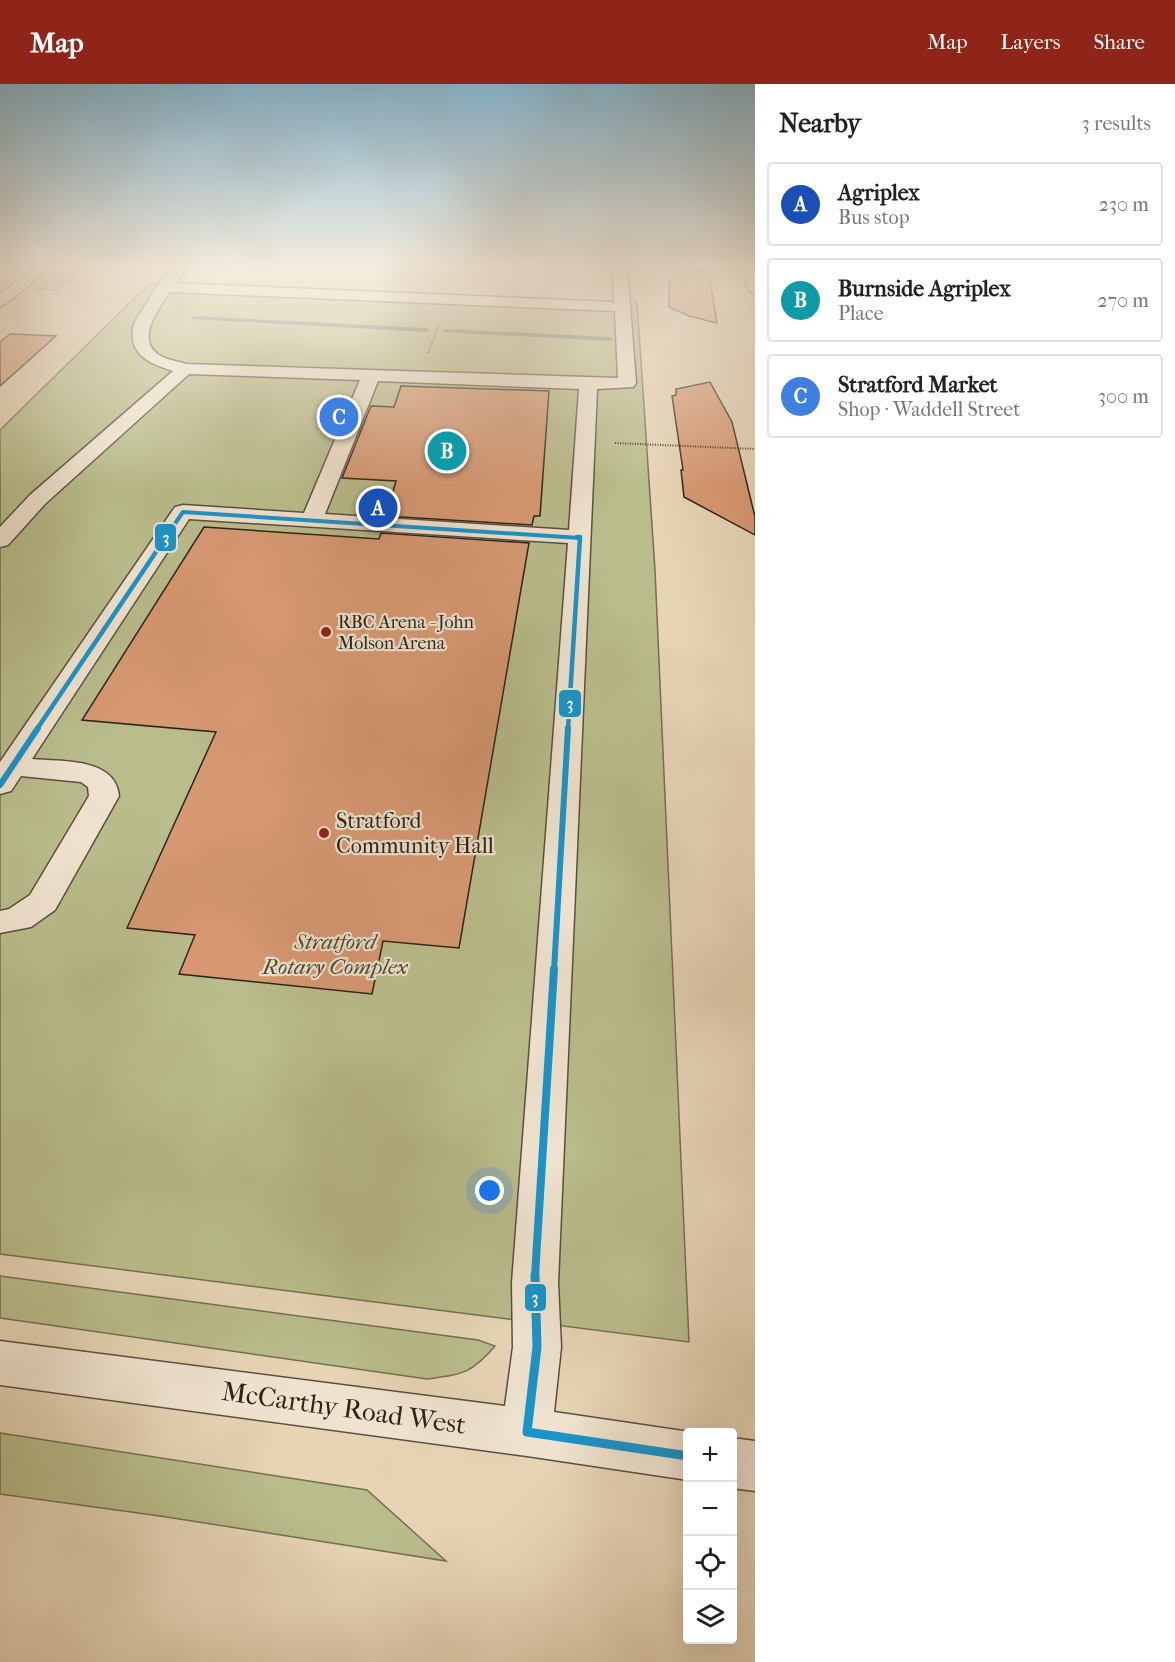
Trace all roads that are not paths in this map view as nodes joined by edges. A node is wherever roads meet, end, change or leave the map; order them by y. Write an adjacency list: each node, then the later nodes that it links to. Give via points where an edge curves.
1 (142, 341): 3 (street, via 153,359)
2 (624, 341): 5 (street, via 627,383)
3 (185, 369): 4 (street); 8 (street, via 52,489 37,497)
4 (371, 375): 5 (street); 6 (street)
5 (588, 384): 7 (street)
6 (312, 520): 7 (street); 9 (street, via 183,512)
7 (580, 537): 12 (street, via 535,1283 537,1347)
8 (0, 540)
9 (6, 776): 10 (street, via 89,774 103,784 104,796 43,902 19,919)
10 (0, 922)
11 (0, 1363): 12 (street, McCarthy Road West)
12 (527, 1432): 13 (street, McCarthy Road West)
13 (683, 1455)
14 (737, 1464): 15 (street)
15 (755, 1466)

